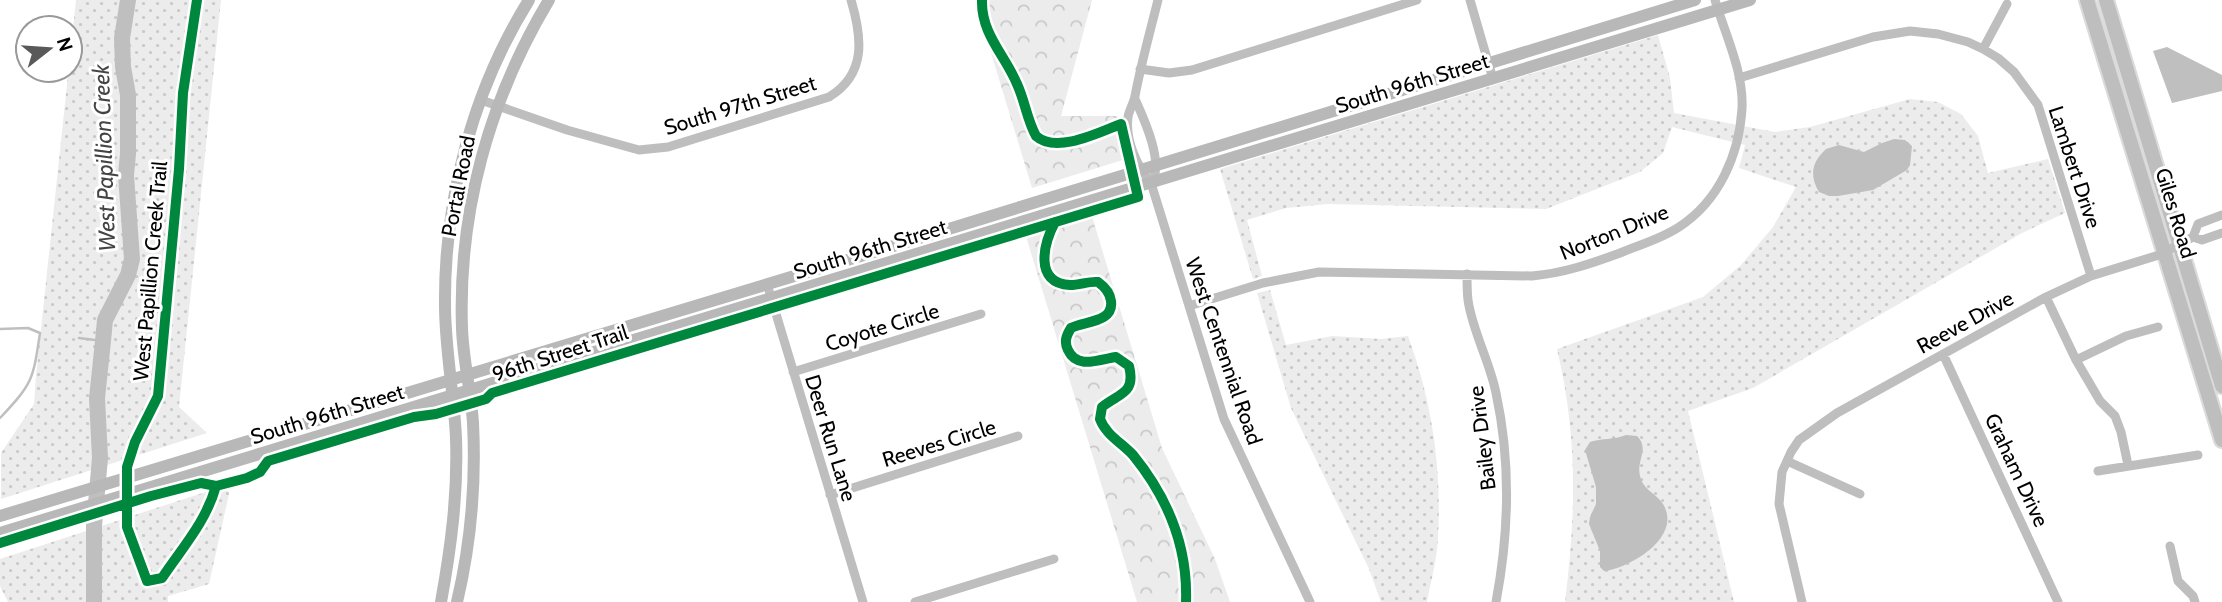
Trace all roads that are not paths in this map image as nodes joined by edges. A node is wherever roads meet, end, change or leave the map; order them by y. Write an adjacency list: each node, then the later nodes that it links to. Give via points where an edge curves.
1 (529, 0): 19 (main road, Portal Road)
2 (548, 0): 20 (main road, Portal Road)
3 (851, 0): 20 (street, South 97th Street, via 860,47 856,66 839,91 668,147 639,149)
4 (1158, 0): 15 (street, West Centennial Road)
5 (1417, 0): 15 (street, via 1192,70)
6 (1470, 0): 14 (street)
7 (1695, 0): 14 (main road, South 96th Street)
8 (1750, 0): 11 (main road, South 96th Street)
9 (2087, 0): 28 (main road, Giles Road)
10 (2106, 0): 27 (main road, Giles Road)
11 (1716, 5): 16 (street, Norton Drive); 17 (main road, South 96th Street)
12 (2007, 5): 13 (street)
13 (1983, 49): 16 (street, Lambert Drive, via 1938,34 1910,31 1873,37); 30 (street, Lambert Drive, via 2014,72 2038,105)
14 (1487, 58): 17 (street); 21 (main road, South 96th Street)
15 (1140, 69): 18 (street, West Centennial Road)
16 (1739, 78): 29 (street, Norton Drive, via 1742,107 1730,166 1714,195 1679,227 1557,274)
17 (1493, 79): 23 (main road, South 96th Street)
18 (1135, 99): 21 (street); 22 (street, West Centennial Road, via 1128,116 1129,133)
19 (481, 100): 20 (street, South 97th Street); 41 (main road, Portal Road, via 459,175 448,237 445,305)
20 (497, 106): 40 (main road, Portal Road, via 475,181 464,253)
21 (1157, 165): 22 (main road, South 96th Street); 23 (street)
22 (1140, 170): 23 (street, West Centennial Road); 31 (main road, South 96th Street)
23 (1151, 183): 33 (main road, South 96th Street); 34 (street, West Centennial Road)
24 (2222, 215): 26 (street, via 2198,224)
25 (2222, 233): 26 (street, via 2202,240)
26 (2193, 237): 27 (street, Reeve Drive)
27 (2180, 244): 28 (street, Reeve Drive); 42 (main road, Giles Road)
28 (2166, 252): 30 (street, Reeve Drive); 46 (main road, Giles Road)
29 (1467, 274): 34 (street, Norton Drive, via 1319,272 1263,283); 62 (street, Bailey Drive, via 1470,309 1496,391 1505,451 1506,530)
30 (2091, 276): 32 (street, Reeve Drive)
31 (767, 284): 33 (street, Deer Run Lane); 40 (main road, South 96th Street)
32 (2046, 297): 37 (street, Reeve Drive); 38 (street)
33 (771, 300): 39 (street, Deer Run Lane); 43 (main road, South 96th Street)
34 (1189, 306): 61 (street, West Centennial Road, via 1224,419)
35 (981, 314): 39 (street, Coyote Circle)
36 (2158, 327): 38 (street)
37 (1942, 354): 48 (street, Reeve Drive, via 1812,429); 64 (street, Graham Drive)
38 (2076, 359): 49 (street, via 2100,401 2115,416)
39 (793, 372): 52 (street, Deer Run Lane)
40 (466, 375): 41 (main road, South 96th Street); 43 (main road, Portal Road)
41 (450, 378): 44 (main road, Portal Road); 53 (main road, South 96th Street)
42 (2222, 386)
43 (469, 392): 44 (main road, South 96th Street); 58 (main road, Portal Road, via 474,449 472,508)
44 (452, 396): 54 (main road, South 96th Street); 57 (main road, Portal Road, via 456,493)
45 (1018, 436): 52 (street, Reeves Circle)
46 (2222, 440)
47 (2198, 456): 49 (street)
48 (1787, 461): 51 (street); 63 (street, via 1779,504)
49 (2128, 465): 50 (street)
50 (2098, 471)
51 (1860, 494)
52 (830, 495): 59 (street, Deer Run Lane)
53 (0, 516)
54 (0, 533)
55 (2171, 547): 65 (street, via 2178,580)
56 (1054, 559): 60 (street)
57 (441, 602)
58 (457, 602)
59 (863, 602)
60 (915, 602)
61 (1310, 602)
62 (1496, 602)
63 (1802, 602)
64 (2058, 602)
65 (2195, 602)

